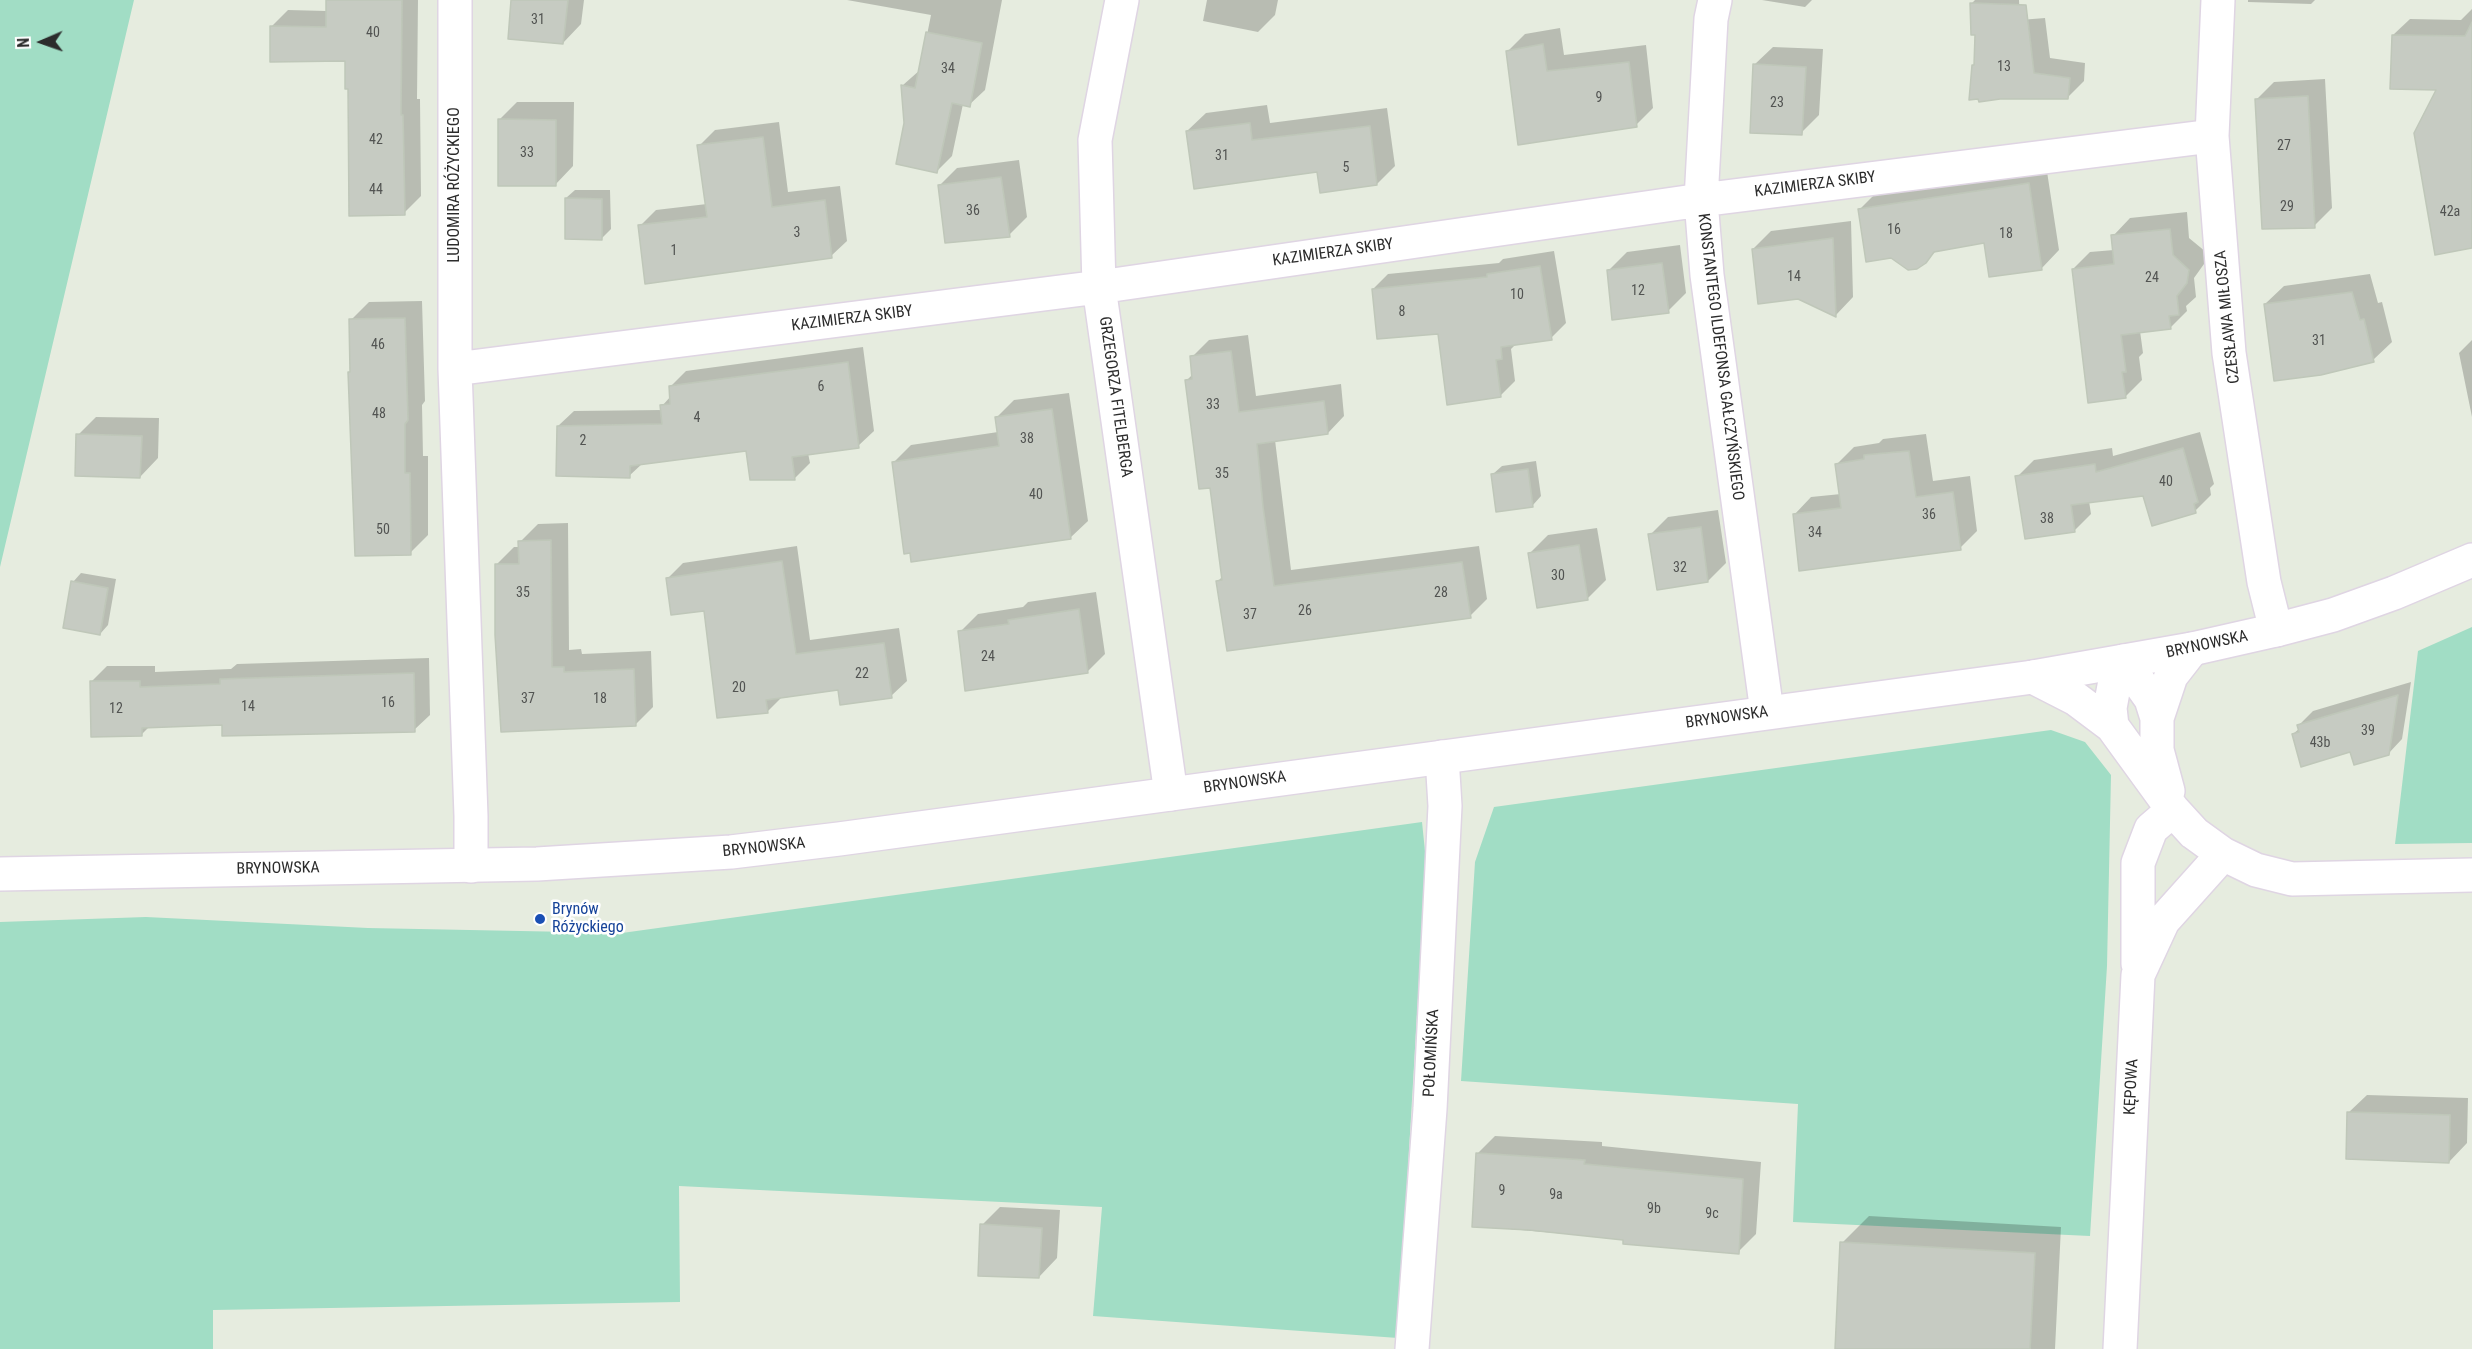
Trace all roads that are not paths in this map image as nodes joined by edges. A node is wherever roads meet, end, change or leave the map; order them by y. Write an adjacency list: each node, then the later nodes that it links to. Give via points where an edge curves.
1 (455, 0): 8 (street, LUDOMIRA RÓŻYCKIEGO)
2 (1122, 0): 7 (street, GRZEGORZA FITELBERGA, via 1095,140)
3 (1715, 0): 6 (street, KONSTANTEGO ILDEFONSA GAŁCZYŃSKIEGO)
4 (2218, 0): 5 (street, CZESŁAWA MIŁOSZA)
5 (2212, 136): 6 (street, KAZIMIERZA SKIBY); 10 (street, CZESŁAWA MIŁOSZA, via 2229,353 2264,582)
6 (1701, 200): 7 (street, KAZIMIERZA SKIBY); 14 (street, KONSTANTEGO ILDEFONSA GAŁCZYŃSKIEGO, via 1707,275)
7 (1099, 287): 8 (street, KAZIMIERZA SKIBY); 18 (street, GRZEGORZA FITELBERGA)
8 (455, 369): 21 (street, LUDOMIRA RÓŻYCKIEGO)
9 (2472, 561): 10 (street, BRYNOWSKA, via 2343,611)
10 (2276, 630): 11 (street, BRYNOWSKA)
11 (2192, 649): 12 (street, BRYNOWSKA); 15 (street, via 2171,676)
12 (2124, 661): 13 (street, BRYNOWSKA); 15 (street, via 2151,699); 16 (street, via 2112,697)
13 (2033, 677): 14 (street, BRYNOWSKA); 16 (street, via 2076,699)
14 (1767, 712): 17 (street, BRYNOWSKA)
15 (2157, 718): 19 (street, via 2157,750)
16 (2112, 726): 19 (street)
17 (1442, 757): 18 (street, BRYNOWSKA); 25 (street, POŁOMIŃSKA, via 1445,806 1430,1109)
18 (1171, 794): 21 (street, BRYNOWSKA, via 731,852)
19 (2173, 810): 20 (street, via 2194,833); 24 (street, via 2151,829 2138,863)
20 (2223, 854): 23 (street, via 2256,870 2292,879); 24 (street, KĘPOWA, via 2163,921)
21 (471, 866): 22 (street, BRYNOWSKA)
22 (0, 874)
23 (2472, 875)
24 (2138, 975): 26 (street, KĘPOWA)
25 (1412, 1349)
26 (2120, 1349)

